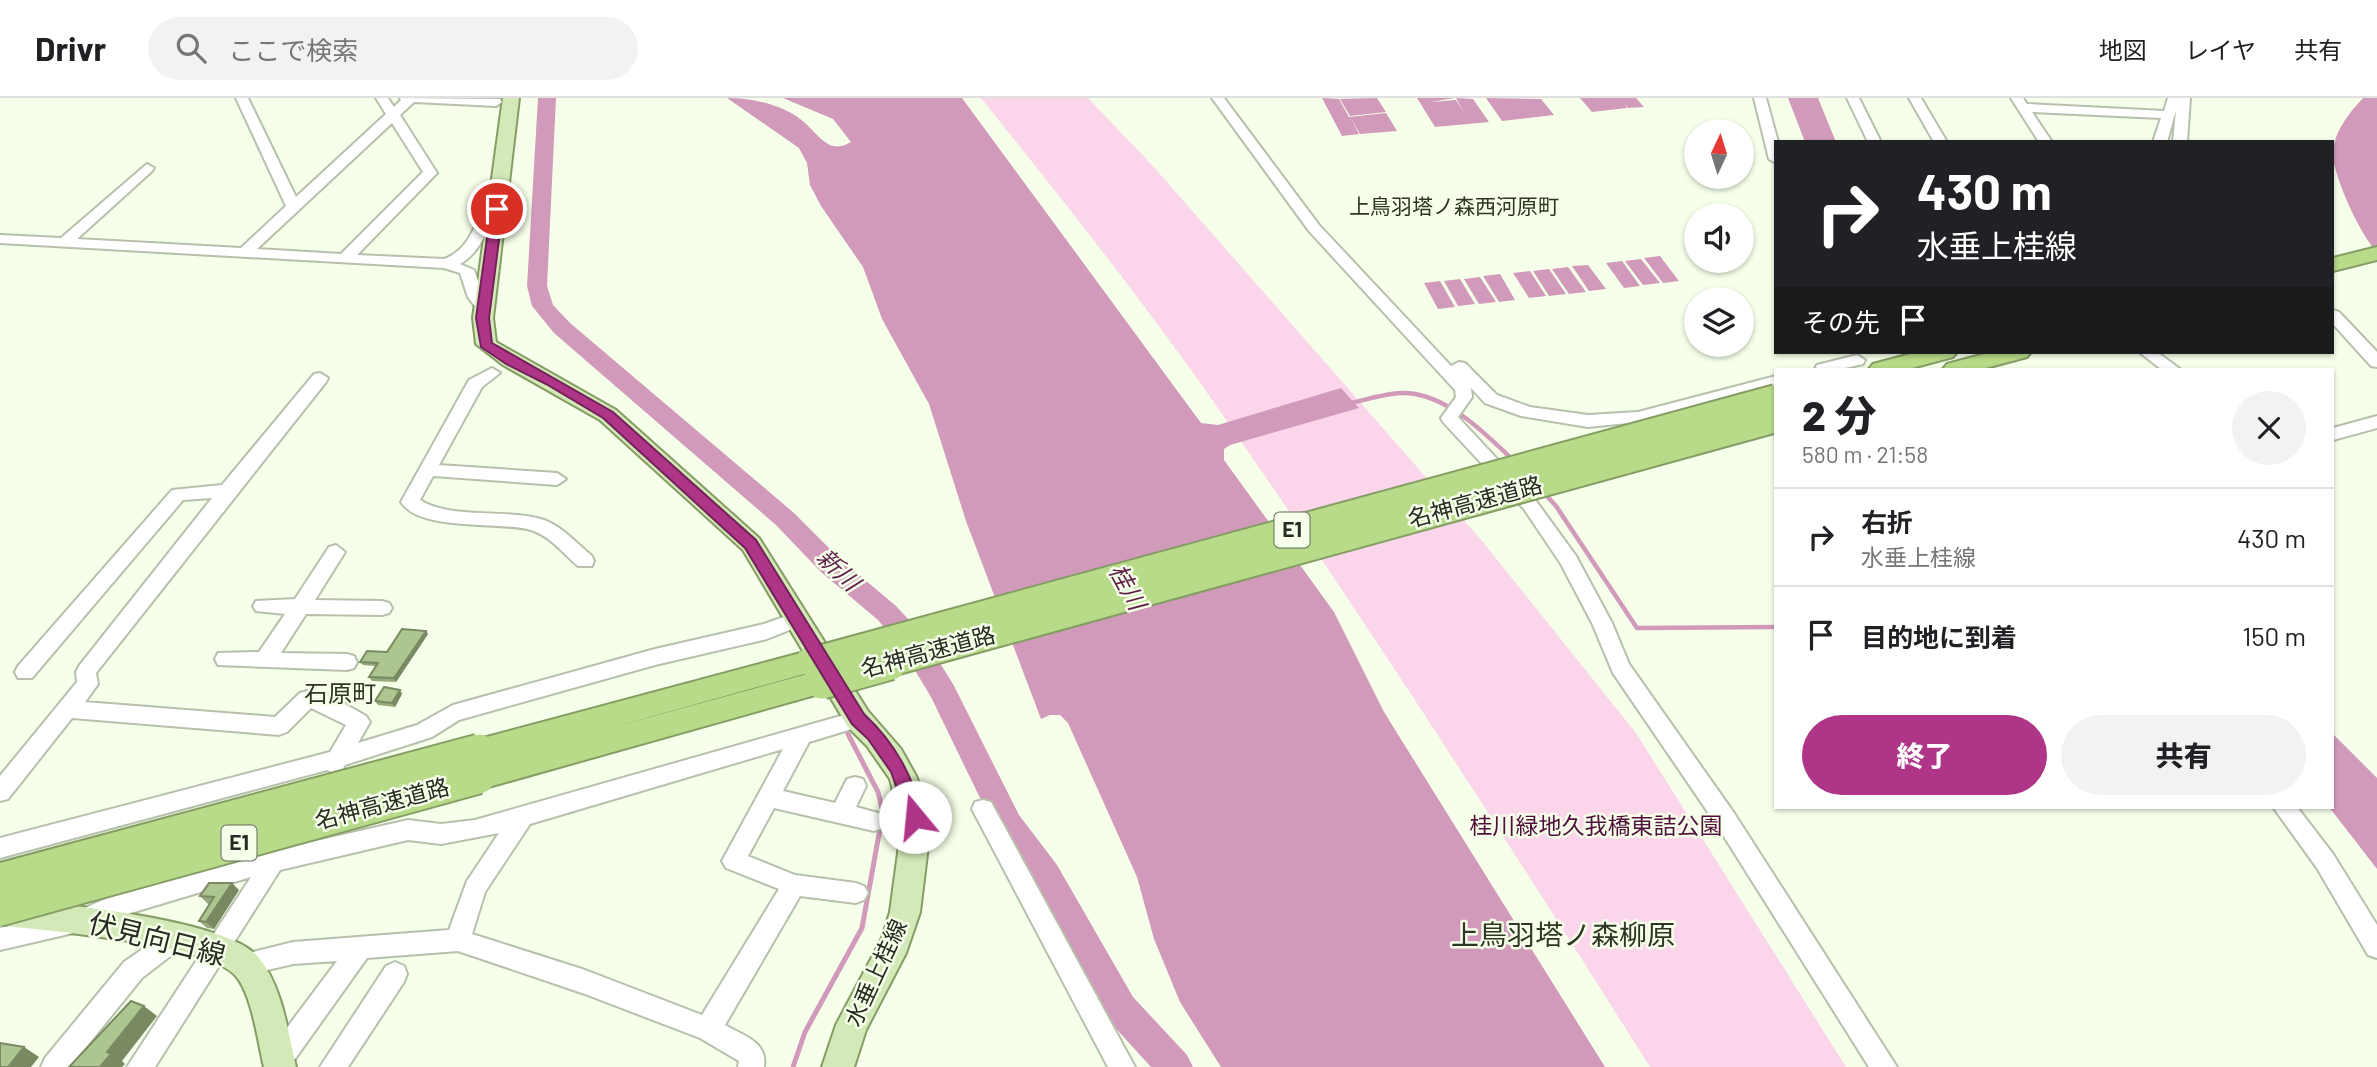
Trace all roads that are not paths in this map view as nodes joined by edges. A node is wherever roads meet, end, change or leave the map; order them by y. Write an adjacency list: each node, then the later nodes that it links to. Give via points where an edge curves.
1 (242, 98): 27 (street)
2 (382, 98): 17 (street)
3 (406, 98): 4 (street)
4 (411, 98): 13 (street); 17 (street)
5 (1218, 98): 18 (street)
6 (1232, 98): 18 (street)
7 (1760, 98): 24 (street)
8 (1853, 98): 19 (street)
9 (1915, 98): 15 (street)
10 (1930, 98): 15 (street, via 1936,108)
11 (2174, 98): 16 (street)
12 (2184, 98): 23 (street)
13 (503, 103): 26 (main road, 水垂上桂線)
14 (2020, 103): 16 (street); 21 (street)
15 (1923, 112): 20 (street)
16 (2169, 115): 22 (street)
17 (393, 116): 27 (street); 34 (street, via 430,173)
18 (1248, 131): 51 (street); 107 (street, via 1314,228 1463,389 1464,397 1449,418 1530,505 1569,561 1620,667 1726,820)
19 (1874, 140)
20 (1940, 140)
21 (2045, 140)
22 (2161, 140)
23 (2180, 140)
24 (1774, 151)
25 (147, 168): 30 (street)
26 (500, 186): 35 (street, via 472,250); 37 (main road, 水垂上桂線)
27 (293, 206): 32 (street)
28 (2377, 234): 31 (highway)
29 (0, 239): 30 (street)
30 (65, 242): 32 (street)
31 (2334, 246)
32 (245, 252): 34 (street)
33 (2377, 253): 36 (highway)
34 (344, 259): 35 (street)
35 (444, 264): 37 (street, via 467,270)
36 (2334, 265)
37 (485, 310): 66 (main road, 水垂上桂線, via 486,344 608,415 644,446 751,544)
38 (2334, 316): 43 (street)
39 (1937, 354): 45 (highway)
40 (2011, 354): 46 (highway)
41 (2150, 354): 47 (street)
42 (1857, 360): 44 (street)
43 (2377, 362)
44 (1827, 368)
45 (1885, 368)
46 (1959, 368)
47 (2170, 368)
48 (492, 373): 58 (street, via 475,384)
49 (320, 378): 60 (street)
50 (1774, 383): 51 (street, via 1613,421 1527,412)
51 (1485, 394)
52 (1774, 399): 71 (highway, 名神高速道路 / E1, bridge)
53 (2377, 412): 55 (street)
54 (1774, 420): 71 (highway, 名神高速道路 / E1, bridge)
55 (2334, 421)
56 (2377, 422): 57 (street)
57 (2334, 434)
58 (429, 470): 59 (street); 62 (street, via 410,502 414,506 445,516 541,526)
59 (557, 479)
60 (226, 491): 70 (street, via 178,495 44,639); 72 (street, via 86,672 88,684)
61 (336, 552): 64 (street)
62 (585, 561)
63 (263, 606): 64 (street)
64 (300, 607): 65 (street); 68 (street)
65 (382, 608)
66 (795, 620): 73 (main road, 水垂上桂線); 75 (street, via 453,713 424,731)
67 (225, 659): 68 (street)
68 (265, 660): 69 (street)
69 (347, 662)
70 (25, 672)
71 (815, 672): 76 (highway, 名神高速道路 / E1)
72 (68, 709): 75 (street, via 279,726 307,699 321,701 359,722); 78 (street)
73 (858, 719): 74 (street); 105 (main road, 水垂上桂線, via 899,769 912,800 917,836 903,921 857,1012)
74 (801, 737): 79 (street); 83 (street)
75 (336, 760): 85 (street); 86 (street)
76 (479, 764): 87 (highway, 名神高速道路 / E1, bridge); 90 (highway, 名神高速道路 / E1, bridge)
77 (855, 786): 82 (street)
78 (0, 792)
79 (770, 798): 82 (street); 88 (street, via 734,861)
80 (983, 809): 106 (street)
81 (2286, 809): 96 (street, via 2325,861)
82 (841, 814): 84 (street)
83 (522, 817): 86 (street, via 441,834 408,830); 94 (street, via 475,888)
84 (874, 821)
85 (0, 848)
86 (274, 861): 91 (street); 97 (street)
87 (0, 880)
88 (794, 885): 89 (street); 99 (street)
89 (856, 893)
90 (0, 910): 91 (main road, 伏見向日線)
91 (82, 919): 92 (street); 93 (main road, 伏見向日線)
92 (0, 939)
93 (173, 939): 97 (main road, 伏見向日線); 101 (street, via 133,970)
94 (457, 940): 95 (street); 99 (street)
95 (362, 946): 97 (street); 100 (street)
96 (2377, 947)
97 (233, 956): 100 (main road, 伏見向日線, via 256,985); 102 (street)
98 (395, 974): 103 (street)
99 (708, 1029): 104 (street, via 752,1055)
100 (279, 1061)
101 (54, 1067)
102 (140, 1067)
103 (333, 1067)
104 (751, 1067)
105 (838, 1067)
106 (1122, 1067)
107 (1884, 1067)

